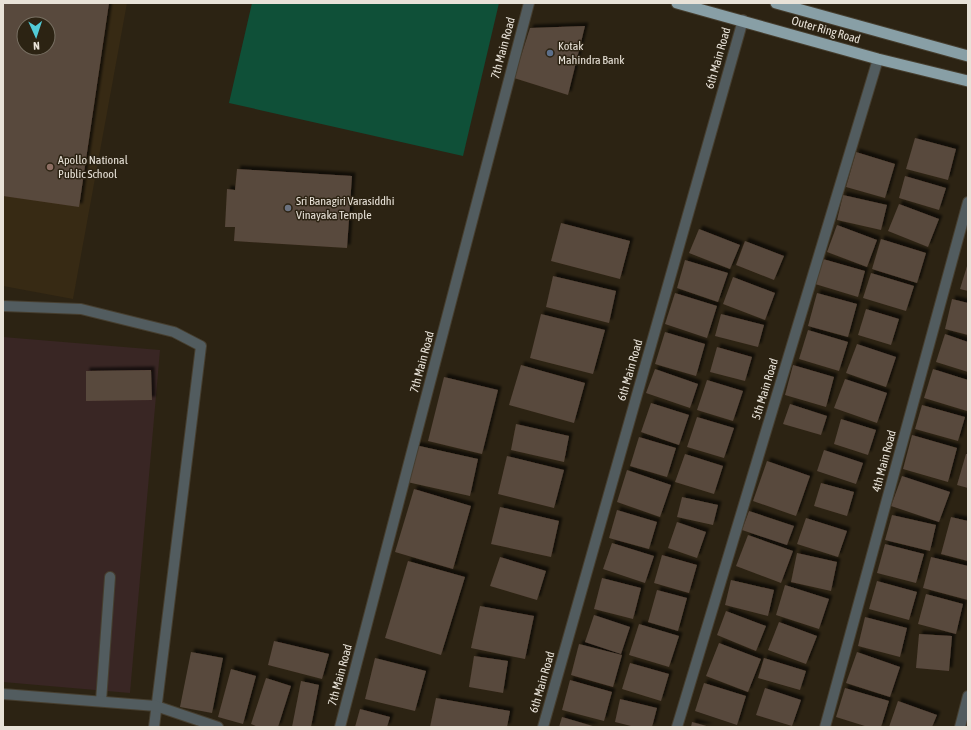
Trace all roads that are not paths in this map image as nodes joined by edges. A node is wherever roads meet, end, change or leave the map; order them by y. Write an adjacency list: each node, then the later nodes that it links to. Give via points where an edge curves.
1 (529, 3): 17 (street, 7th Main Road)
2 (677, 3): 4 (highway, Outer Ring Road)
3 (776, 3): 5 (highway, Outer Ring Road)
4 (743, 20): 6 (highway, Outer Ring Road); 18 (street, 6th Main Road)
5 (968, 56)
6 (878, 59): 7 (highway, Outer Ring Road); 19 (street, 5th Main Road)
7 (968, 81)
8 (968, 202): 20 (street, 4th Main Road)
9 (3, 306): 14 (street, via 81,309 174,332 201,346)
10 (110, 577): 13 (street)
11 (3, 694): 13 (street)
12 (968, 696): 21 (street)
13 (100, 701): 14 (street)
14 (156, 706): 15 (street); 16 (street)
15 (154, 727)
16 (218, 727)
17 (340, 727)
18 (543, 727)
19 (677, 727)
20 (825, 727)
21 (960, 727)

